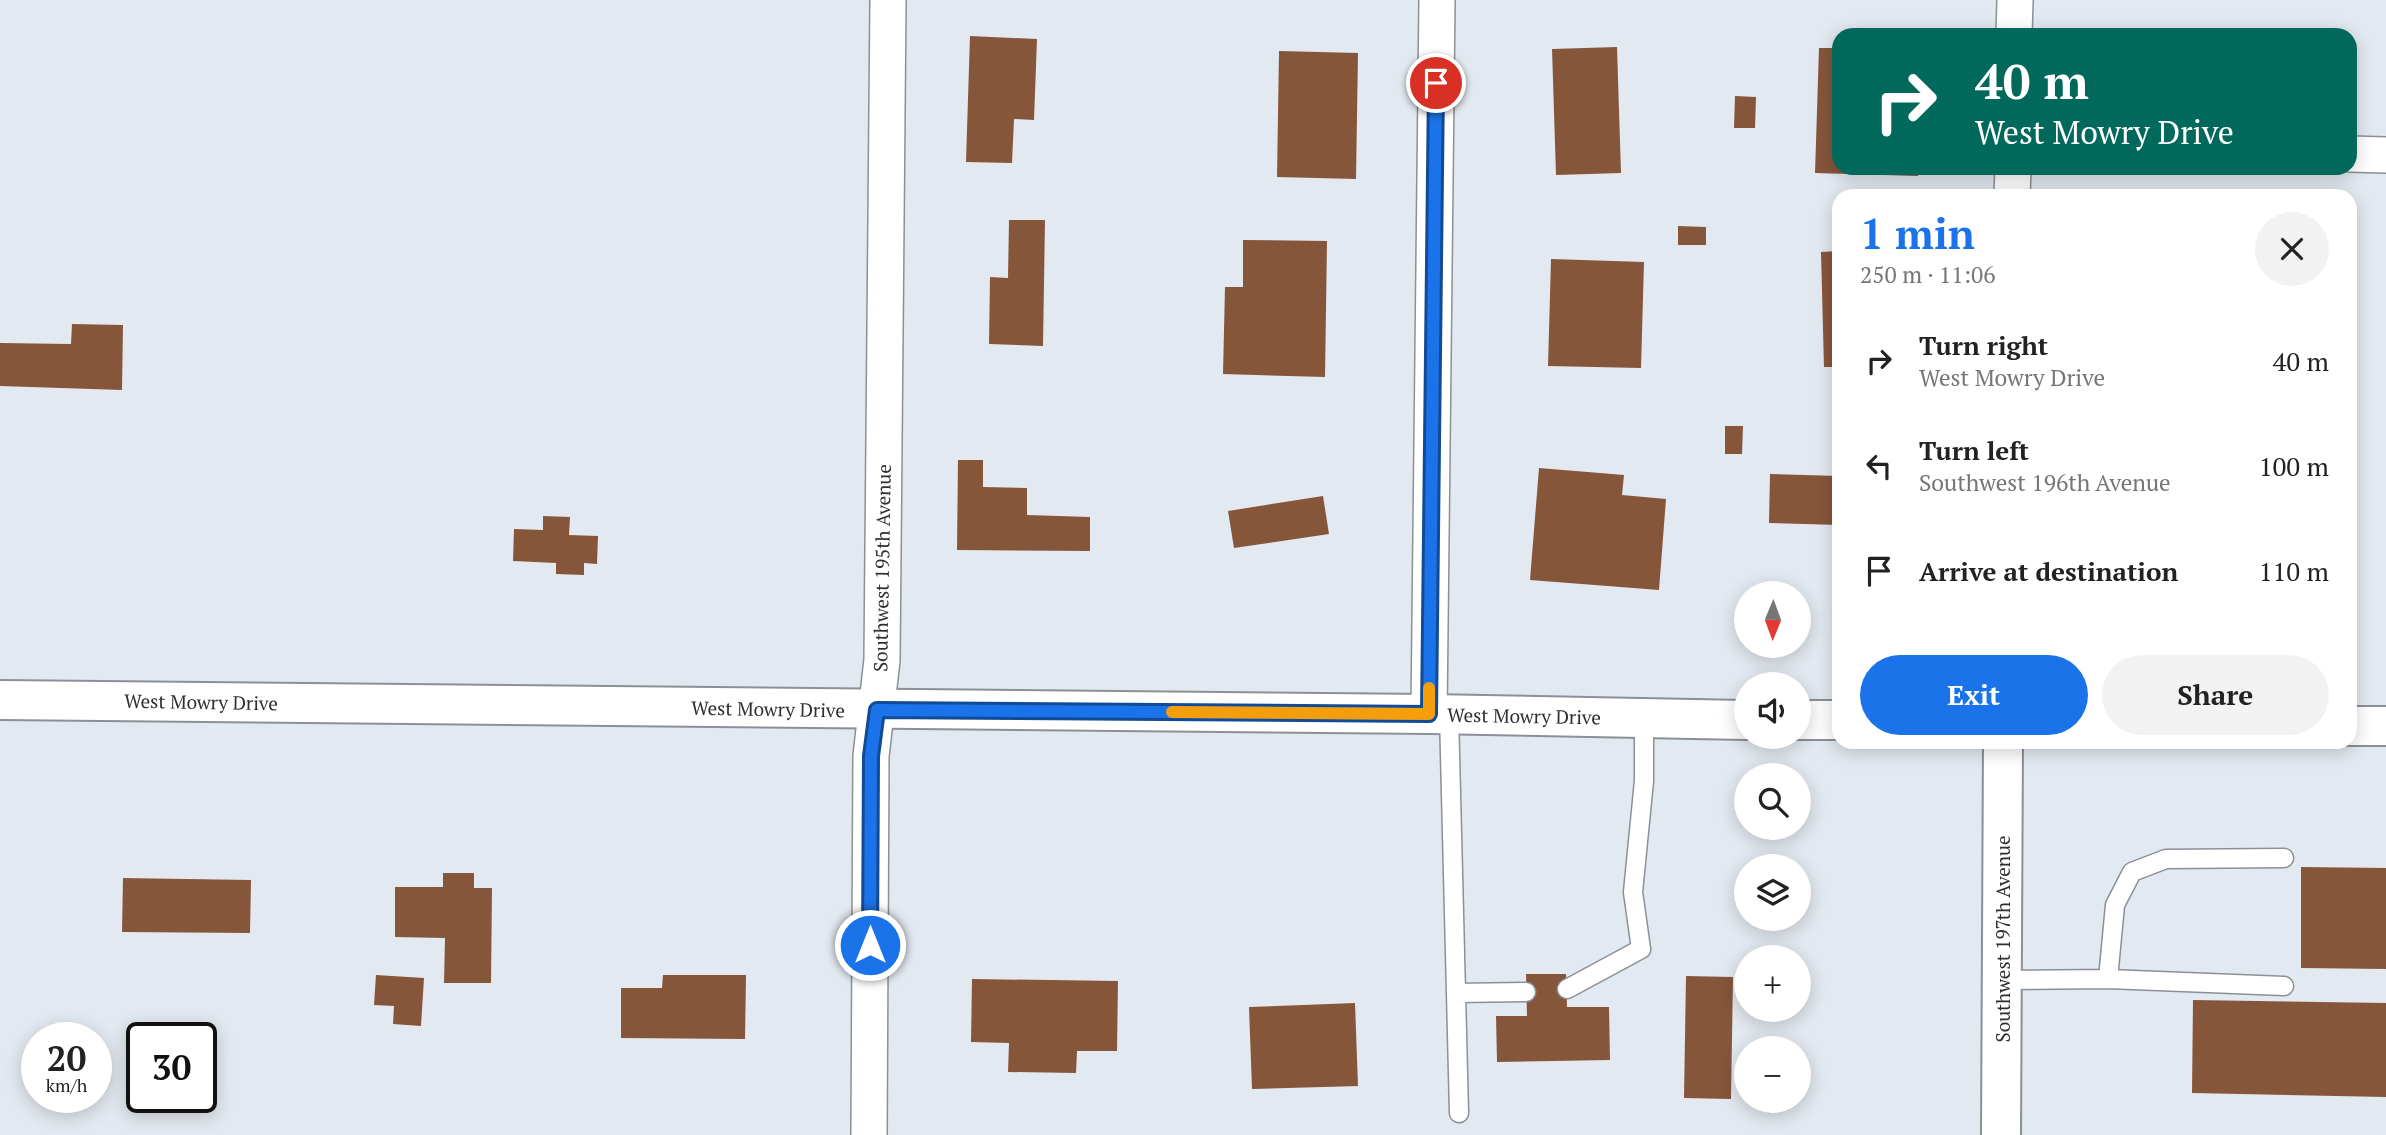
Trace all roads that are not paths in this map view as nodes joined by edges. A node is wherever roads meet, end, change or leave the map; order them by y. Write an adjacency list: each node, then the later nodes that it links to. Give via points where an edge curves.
1 (888, 0): 8 (street, Southwest 195th Avenue, via 882,660)
2 (1437, 0): 9 (street)
3 (2015, 0): 4 (street)
4 (2014, 28)
5 (2357, 154): 6 (street)
6 (2386, 155)
7 (0, 700): 8 (street, West Mowry Drive)
8 (877, 710): 9 (street, West Mowry Drive); 25 (street, Southwest 195th Avenue, via 871,756)
9 (1439, 714): 10 (street, West Mowry Drive); 23 (lane)
10 (1644, 719): 11 (street, West Mowry Drive); 21 (lane, via 1644,781 1633,892 1642,949)
11 (1734, 720)
12 (1811, 720): 13 (street)
13 (1832, 720)
14 (2357, 726): 15 (street)
15 (2386, 726)
16 (2003, 749): 19 (street, Southwest 197th Avenue)
17 (2284, 858): 18 (lane, via 2166,859 2132,872 2115,905)
18 (2108, 979): 19 (lane); 20 (lane)
19 (2003, 980): 26 (street, Southwest 197th Avenue)
20 (2284, 986)
21 (1567, 989)
22 (1526, 992): 23 (lane)
23 (1456, 993): 24 (lane)
24 (1460, 1114)
25 (869, 1135)
26 (2001, 1135)

